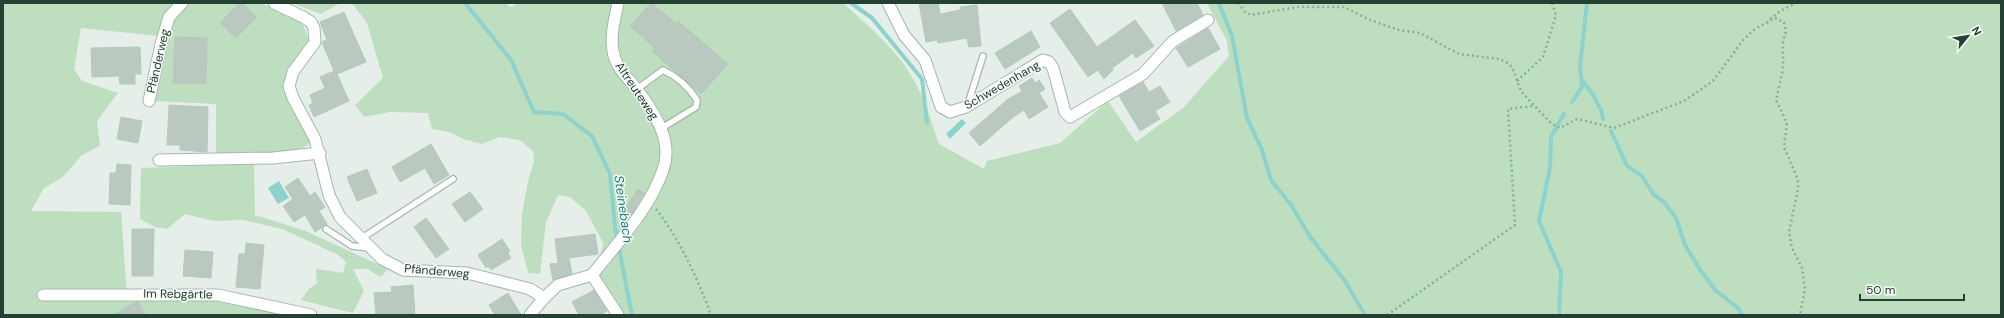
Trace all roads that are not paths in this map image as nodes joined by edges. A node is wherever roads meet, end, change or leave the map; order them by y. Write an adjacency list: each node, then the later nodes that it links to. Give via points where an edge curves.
1 (182, 3): 8 (street, Pfänderweg, via 169,17)
2 (274, 3): 11 (street, Pfänderweg, via 303,17 311,22 314,28 314,42 293,72 289,86 292,98 310,128)
3 (618, 3): 7 (street, Altreuteweg, via 613,51 619,68)
4 (888, 3): 9 (street, Schwedenhang, via 904,35 925,60 941,107 950,112)
5 (1208, 20): 9 (street, Schwedenhang, via 1173,41 1143,74 1070,117 1065,112 1053,68 1049,62 1043,60)
6 (983, 56): 9 (lane)
7 (637, 89): 10 (street, Altreuteweg); 10 (lane, via 663,70 676,77 694,94 697,100 696,107)
8 (149, 101)
9 (966, 107)
10 (662, 128): 17 (street, Altreuteweg, via 666,155 663,169 649,199 636,220)
11 (320, 153): 12 (street, via 273,158); 15 (street, Pfänderweg, via 332,200 340,217)
12 (159, 160)
13 (452, 179): 15 (lane)
14 (326, 229): 16 (lane, via 352,246)
15 (362, 238): 16 (street, Pfänderweg)
16 (371, 248): 19 (street, Pfänderweg, via 382,259 403,270 468,273 530,289)
17 (592, 275): 19 (street, via 558,286); 22 (street)
18 (43, 295): 20 (street, Im Rebgärtle, via 218,294)
19 (544, 298): 21 (street)
20 (311, 315)
21 (530, 315)
22 (618, 315)

